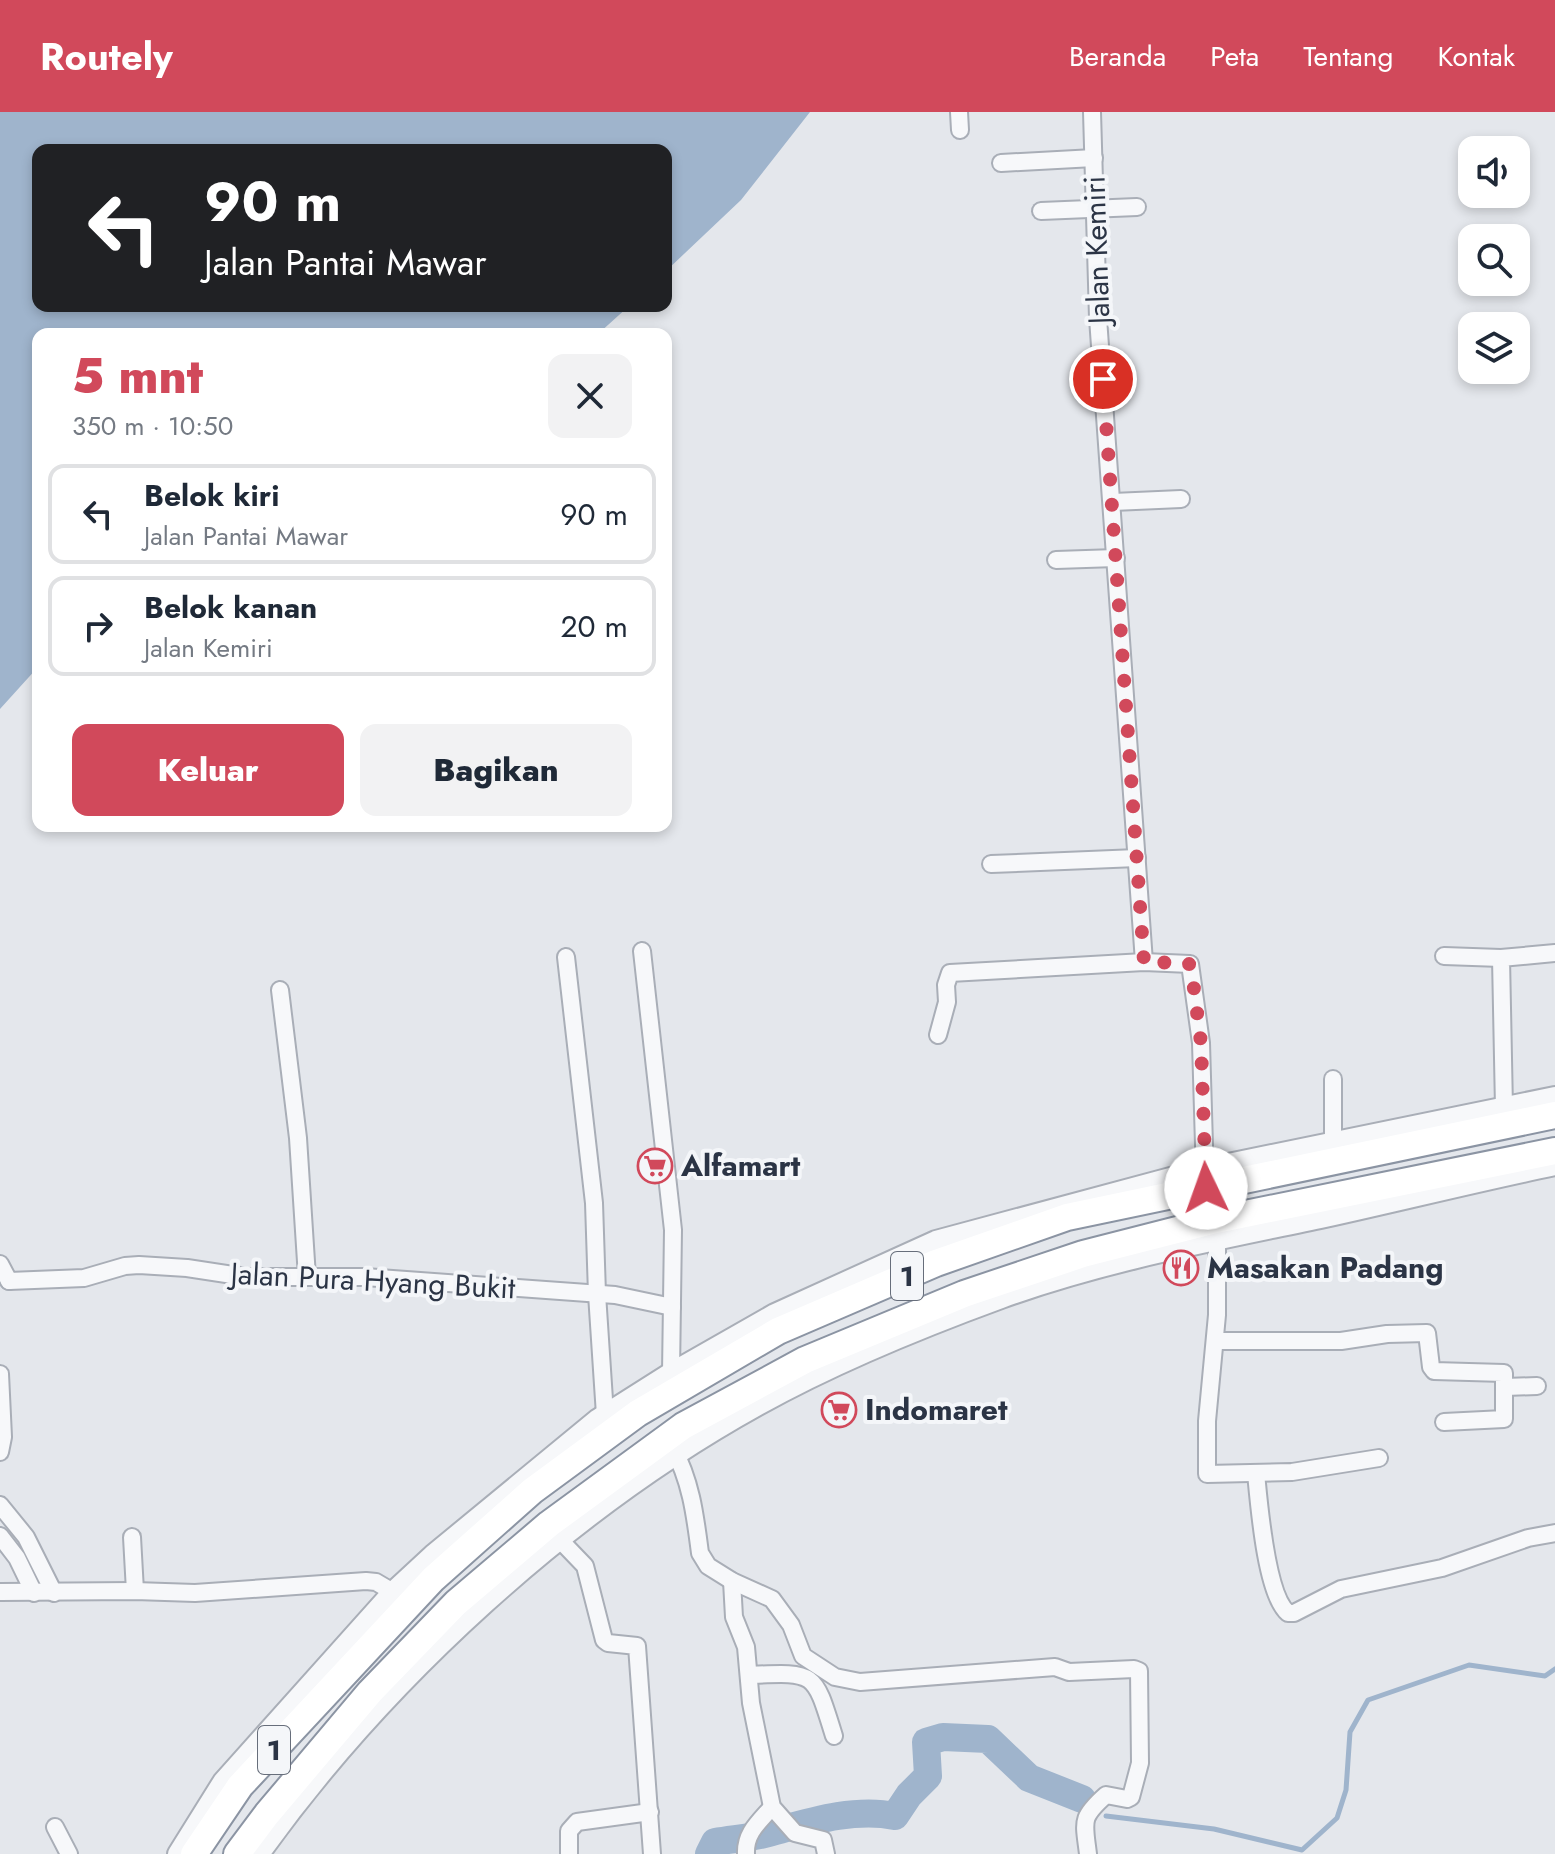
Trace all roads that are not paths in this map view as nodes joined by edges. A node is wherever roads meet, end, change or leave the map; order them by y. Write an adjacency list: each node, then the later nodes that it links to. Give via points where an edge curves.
1 (959, 112): 3 (street)
2 (1092, 112): 4 (street, Jalan Kemiri)
3 (960, 130)
4 (1094, 158): 5 (street); 7 (street, Jalan Kemiri)
5 (1001, 163)
6 (1137, 207): 7 (street)
7 (1095, 210): 8 (street); 10 (street, Jalan Kemiri)
8 (1041, 211)
9 (1181, 499): 10 (street)
10 (1113, 502): 11 (street, Jalan Kemiri)
11 (1116, 558): 12 (street); 13 (street, Jalan Kemiri)
12 (1056, 560)
13 (1137, 858): 14 (street); 20 (street, Jalan Kemiri)
14 (991, 864)
15 (642, 951): 36 (street, via 673,1230)
16 (1555, 953): 19 (street)
17 (1444, 956): 19 (street)
18 (566, 957): 35 (street, via 591,1169)
19 (1501, 958): 25 (street)
20 (1144, 962): 22 (street, via 950,973); 30 (street, via 1190,964 1201,1043)
21 (280, 990): 33 (street, via 298,1138)
22 (938, 1035)
23 (1333, 1079): 27 (street)
24 (1555, 1097): 25 (street)
25 (1504, 1108): 27 (street)
26 (1555, 1115): 30 (highway, 1)
27 (1333, 1143): 30 (street)
28 (1555, 1151): 31 (highway, 1)
29 (1555, 1165): 31 (street)
30 (1205, 1179): 38 (street, via 936,1241 775,1314); 59 (highway, 1, via 1067,1217 936,1263 778,1331 638,1413 532,1491 433,1579)
31 (1217, 1230): 37 (street); 44 (highway, 1, via 1083,1254 964,1294 805,1360 683,1426)
32 (0, 1264): 34 (street)
33 (307, 1277): 34 (street, Jalan Pura Hyang Bukit, via 246,1277 139,1265 84,1278); 35 (street, Jalan Pura Hyang Bukit)
34 (4, 1284)
35 (597, 1294): 36 (street, Jalan Pura Hyang Bukit); 42 (street)
36 (672, 1307): 38 (street)
37 (1215, 1341): 41 (street, via 1341,1341 1424,1332 1430,1339 1432,1369 1503,1371); 47 (street, via 1205,1469 1210,1476)
38 (671, 1373): 42 (street)
39 (0, 1374): 45 (street)
40 (1537, 1386): 41 (street)
41 (1505, 1387): 43 (street, via 1502,1421)
42 (605, 1415): 56 (street)
43 (1444, 1422)
44 (673, 1446): 52 (street); 53 (street, via 693,1497 703,1561); 60 (highway, 1, via 538,1533 456,1603)
45 (0, 1452)
46 (1379, 1458): 47 (street)
47 (1256, 1473): 49 (street, via 1277,1600 1290,1614 1341,1589 1442,1568)
48 (0, 1505): 58 (street, via 26,1537)
49 (1555, 1533)
50 (0, 1536): 57 (street)
51 (132, 1537): 54 (street)
52 (560, 1540): 64 (street, via 585,1566 604,1640 637,1646); 71 (street, via 469,1618 341,1749)
53 (732, 1581): 61 (street, via 734,1617 746,1647); 75 (street, via 772,1599 791,1625 803,1656 835,1677 860,1682 1055,1667 1069,1672 1139,1671 1140,1763 1131,1797 1106,1795 1086,1815)
54 (135, 1591): 56 (street, via 206,1593 366,1581); 58 (street)
55 (0, 1592): 57 (street)
56 (393, 1592): 68 (street, via 223,1782)
57 (34, 1593): 58 (street)
58 (54, 1593)
59 (363, 1654): 60 (highway); 69 (highway, 1, via 240,1786)
60 (388, 1673): 70 (highway, 1)
61 (749, 1675): 62 (street, via 807,1677 821,1693); 63 (street)
62 (834, 1736)
63 (776, 1811): 66 (street); 74 (street, via 795,1833 823,1840)
64 (650, 1812): 72 (street, via 577,1822 569,1831); 73 (street)
65 (55, 1827): 67 (street)
66 (747, 1843)
67 (69, 1854)
68 (178, 1854)
69 (194, 1854)
70 (237, 1854)
71 (259, 1854)
72 (569, 1854)
73 (652, 1854)
74 (826, 1854)
75 (1088, 1854)

